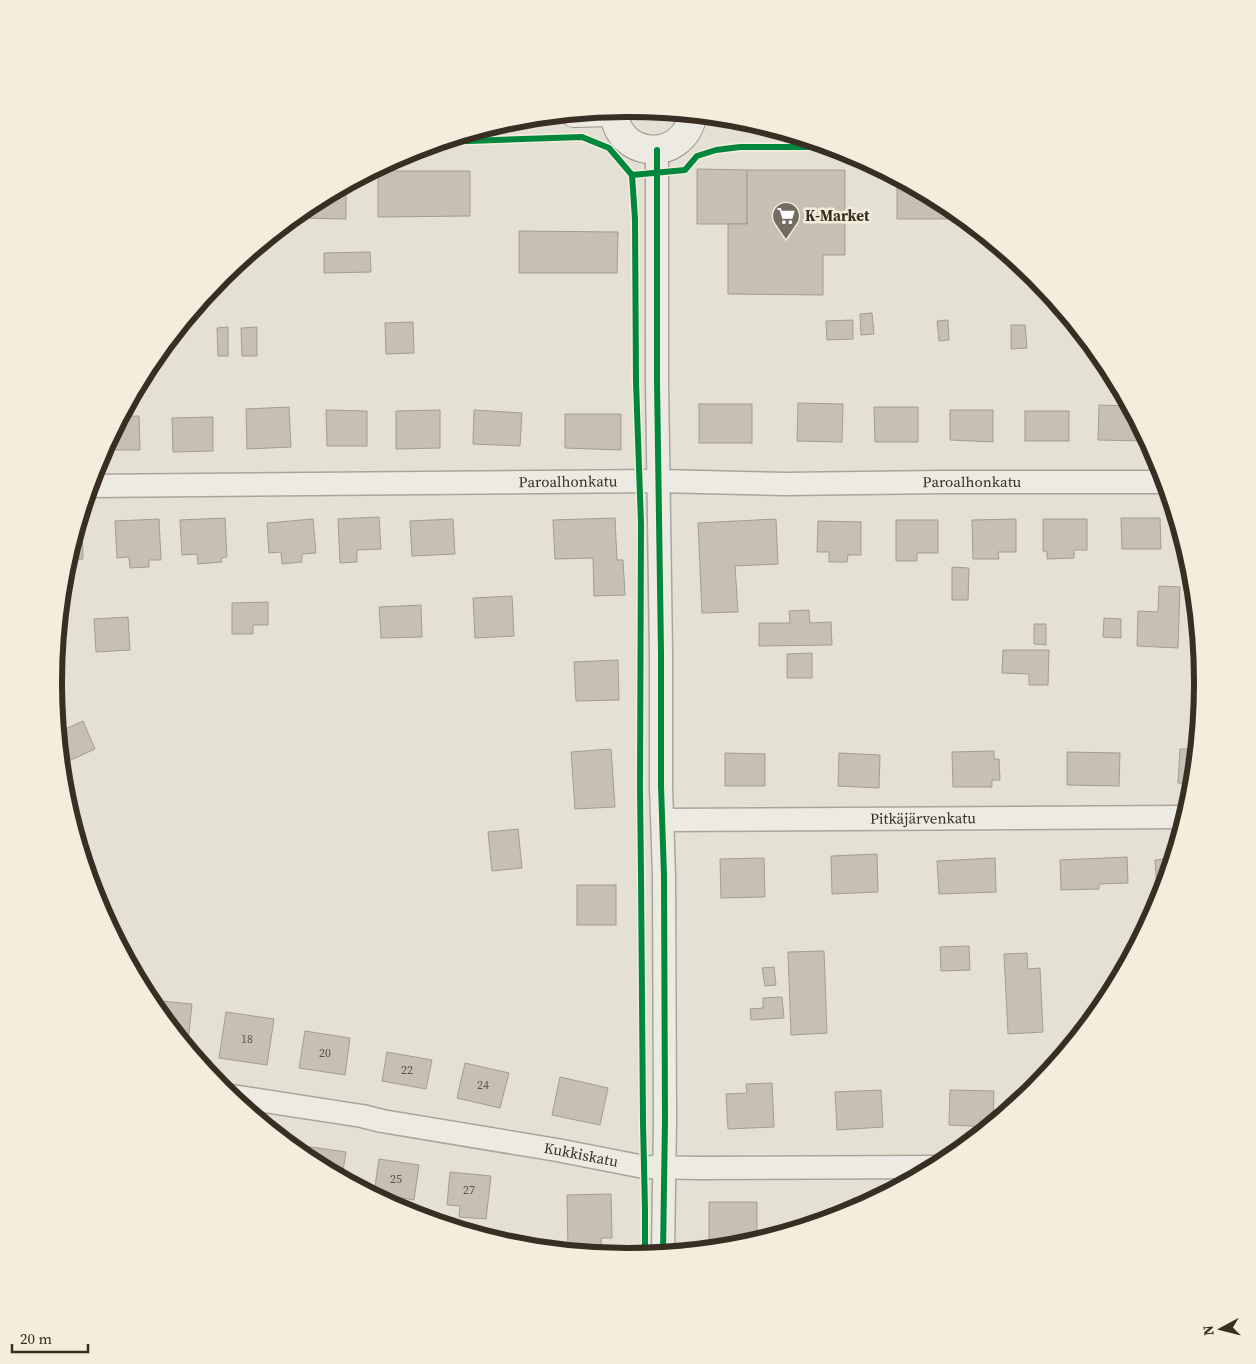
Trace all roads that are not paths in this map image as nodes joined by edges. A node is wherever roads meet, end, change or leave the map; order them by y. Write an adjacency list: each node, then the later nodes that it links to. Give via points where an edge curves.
1 (614, 117): 3 (main road, via 620,132 633,144)
2 (692, 120): 3 (main road, via 684,137)
3 (657, 150): 4 (street)
4 (659, 481): 5 (street, Paroalhonkatu, via 785,484); 6 (street, Paroalhonkatu); 8 (street)
5 (1156, 482)
6 (98, 486)
7 (1177, 817): 8 (street, Pitkäjärvenkatu)
8 (663, 820): 11 (street)
9 (245, 1098): 11 (street, Kukkiskatu)
10 (919, 1167): 11 (street, Kukkiskatu)
11 (664, 1168): 12 (street)
12 (663, 1246)

